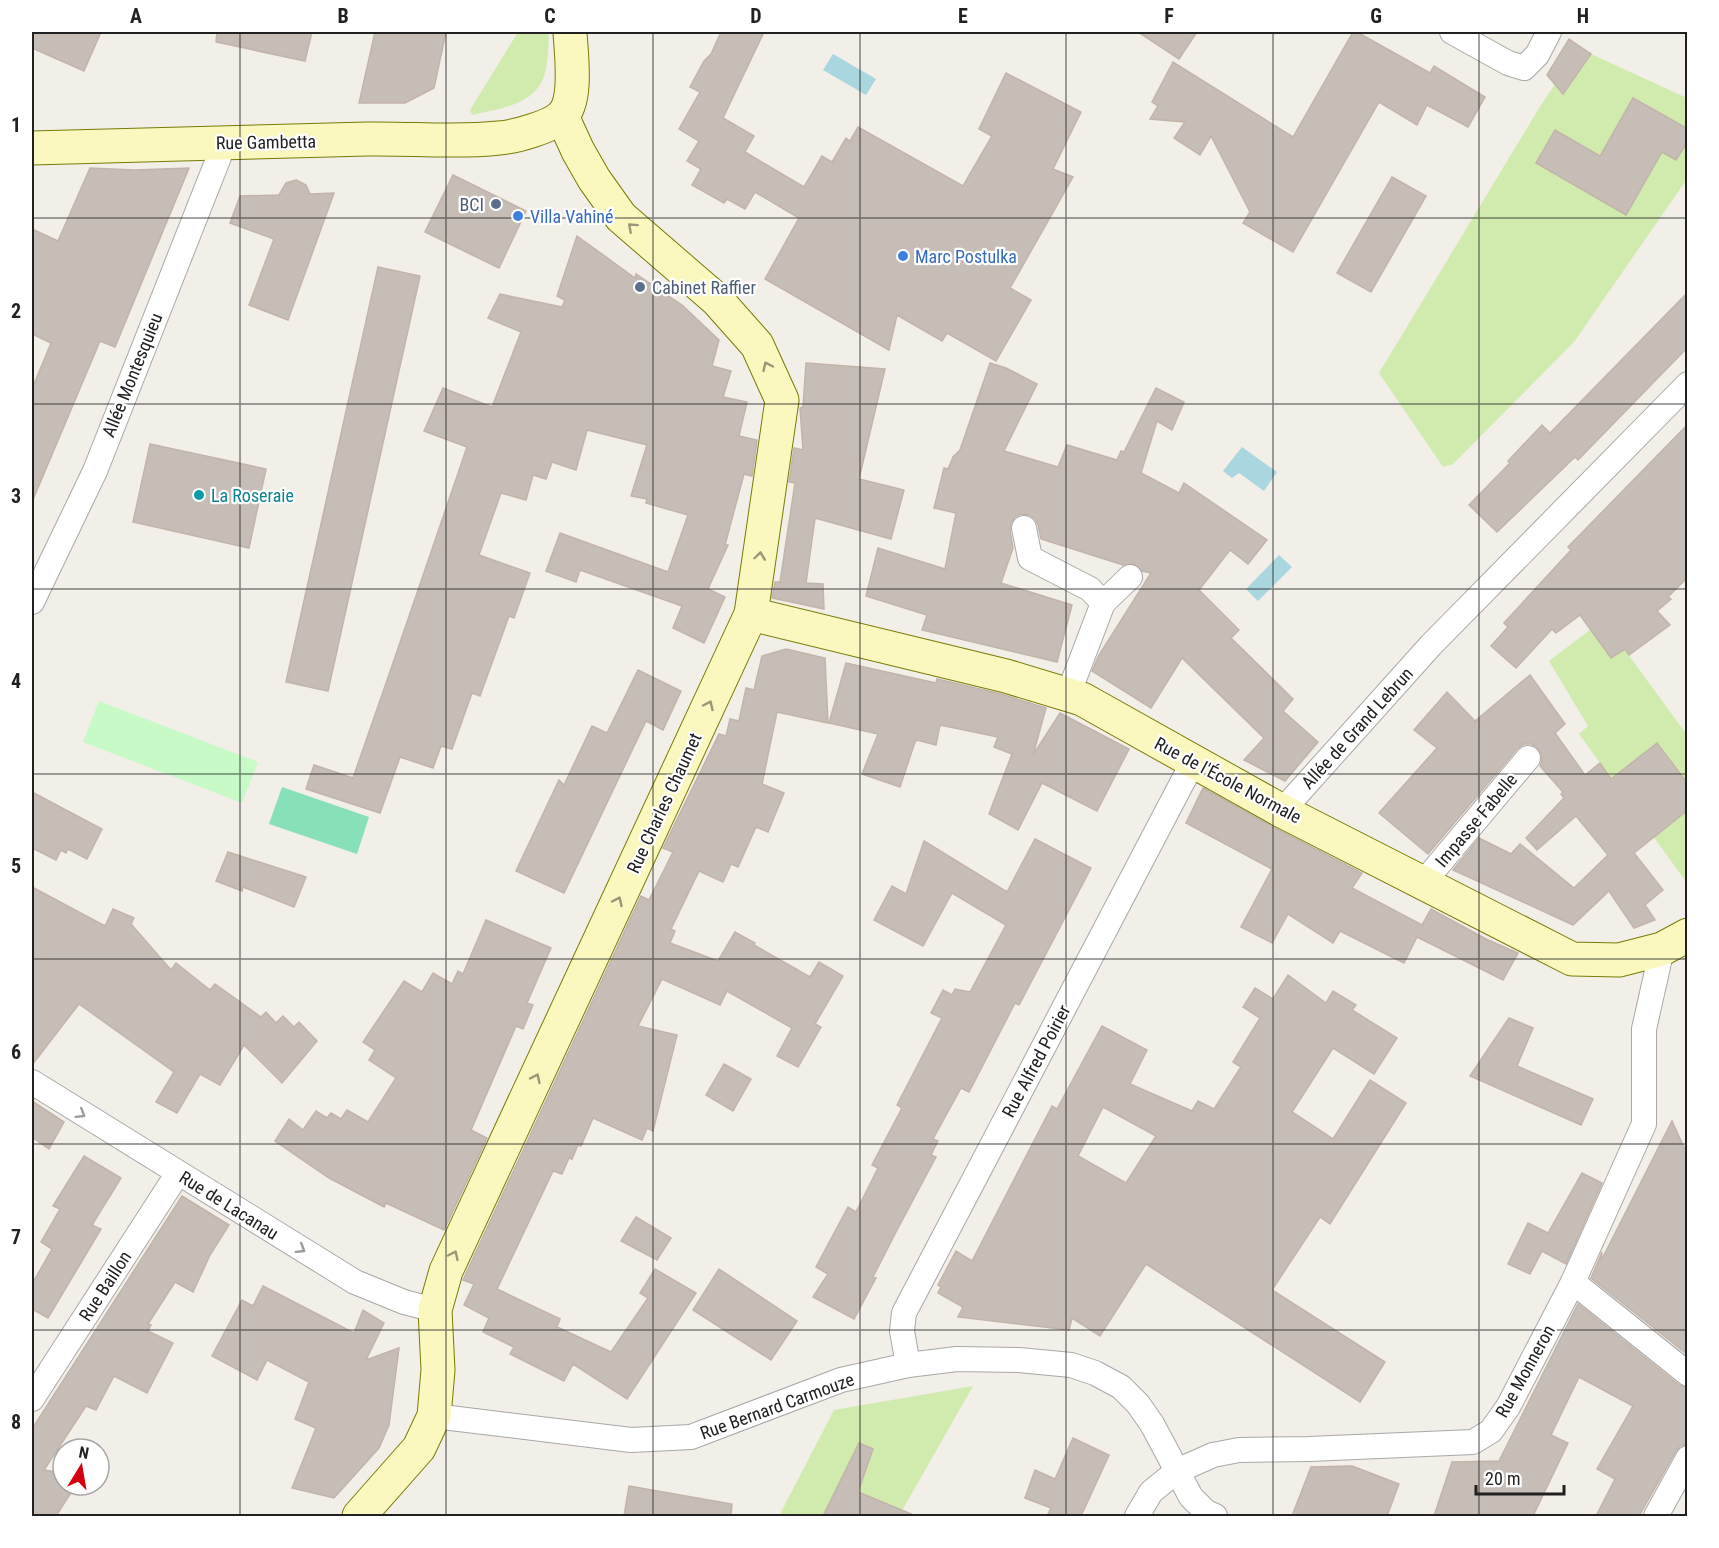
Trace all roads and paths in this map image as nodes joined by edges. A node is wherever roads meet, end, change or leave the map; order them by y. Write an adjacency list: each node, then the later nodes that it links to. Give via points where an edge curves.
1 (570, 32): 4 (street, via 572,88)
2 (1452, 32): 3 (street, via 1524,68)
3 (1550, 32)
4 (562, 116): 5 (street, Rue Gambetta, via 533,131 500,138); 12 (street, Rue Charles Chaumet, one-way to 4, via 782,400 757,345 717,300 621,217 594,179)
5 (219, 143): 6 (street, Rue Gambetta); 10 (street, Allée Montesquieu, via 219,157 95,471)
6 (32, 148)
7 (1688, 384): 16 (street, Allée de Grand Lebrun, via 1431,645)
8 (1024, 528): 11 (street, via 1030,558 1090,589)
9 (1130, 577): 11 (street)
10 (32, 602)
11 (1103, 603): 13 (street)
12 (751, 614): 13 (street, Rue de l'École Normale, via 1006,676); 22 (street, Rue Charles Chaumet, one-way to 12, via 446,1272)
13 (1068, 695): 15 (street, Rue de l'École Normale, via 1082,699)
14 (1528, 758): 17 (street, Impasse Fabelle)
15 (1193, 762): 16 (street, Rue de l'École Normale); 23 (street, Rue Alfred Poirier, via 904,1313 902,1330)
16 (1282, 811): 17 (street, Rue de l'École Normale)
17 (1424, 882): 18 (street, Rue de l'École Normale, via 1572,959 1619,960)
18 (1675, 942): 21 (street, Rue Monneron, via 1644,1029 1644,1124)
19 (32, 1082): 20 (street, Rue de Lacanau, one-way to 20)
20 (178, 1173): 22 (street, Rue de Lacanau, one-way to 22, via 355,1282); 25 (street, Rue Baillon)
21 (1573, 1282): 24 (street); 28 (street, Rue Monneron, via 1508,1407 1491,1431 1473,1442 1239,1449 1213,1455)
22 (435, 1310): 26 (street, Rue Charles Chaumet, via 438,1371)
23 (908, 1365): 26 (street, Rue Bernard Carmouze, via 840,1380 691,1437 631,1440); 28 (street, Rue Bernard Carmouze, via 957,1359 1019,1360 1071,1365 1095,1373 1121,1387 1138,1404)
24 (1688, 1374)
25 (32, 1399)
26 (434, 1416): 29 (street, Rue Charles Chaumet, via 419,1448)
27 (1688, 1458): 32 (street)
28 (1177, 1471): 30 (street, Rue Monneron, via 1150,1492); 31 (street, Rue Bernard Carmouze, via 1191,1497)
29 (359, 1516)
30 (1137, 1516)
31 (1215, 1516)
32 (1656, 1516)

